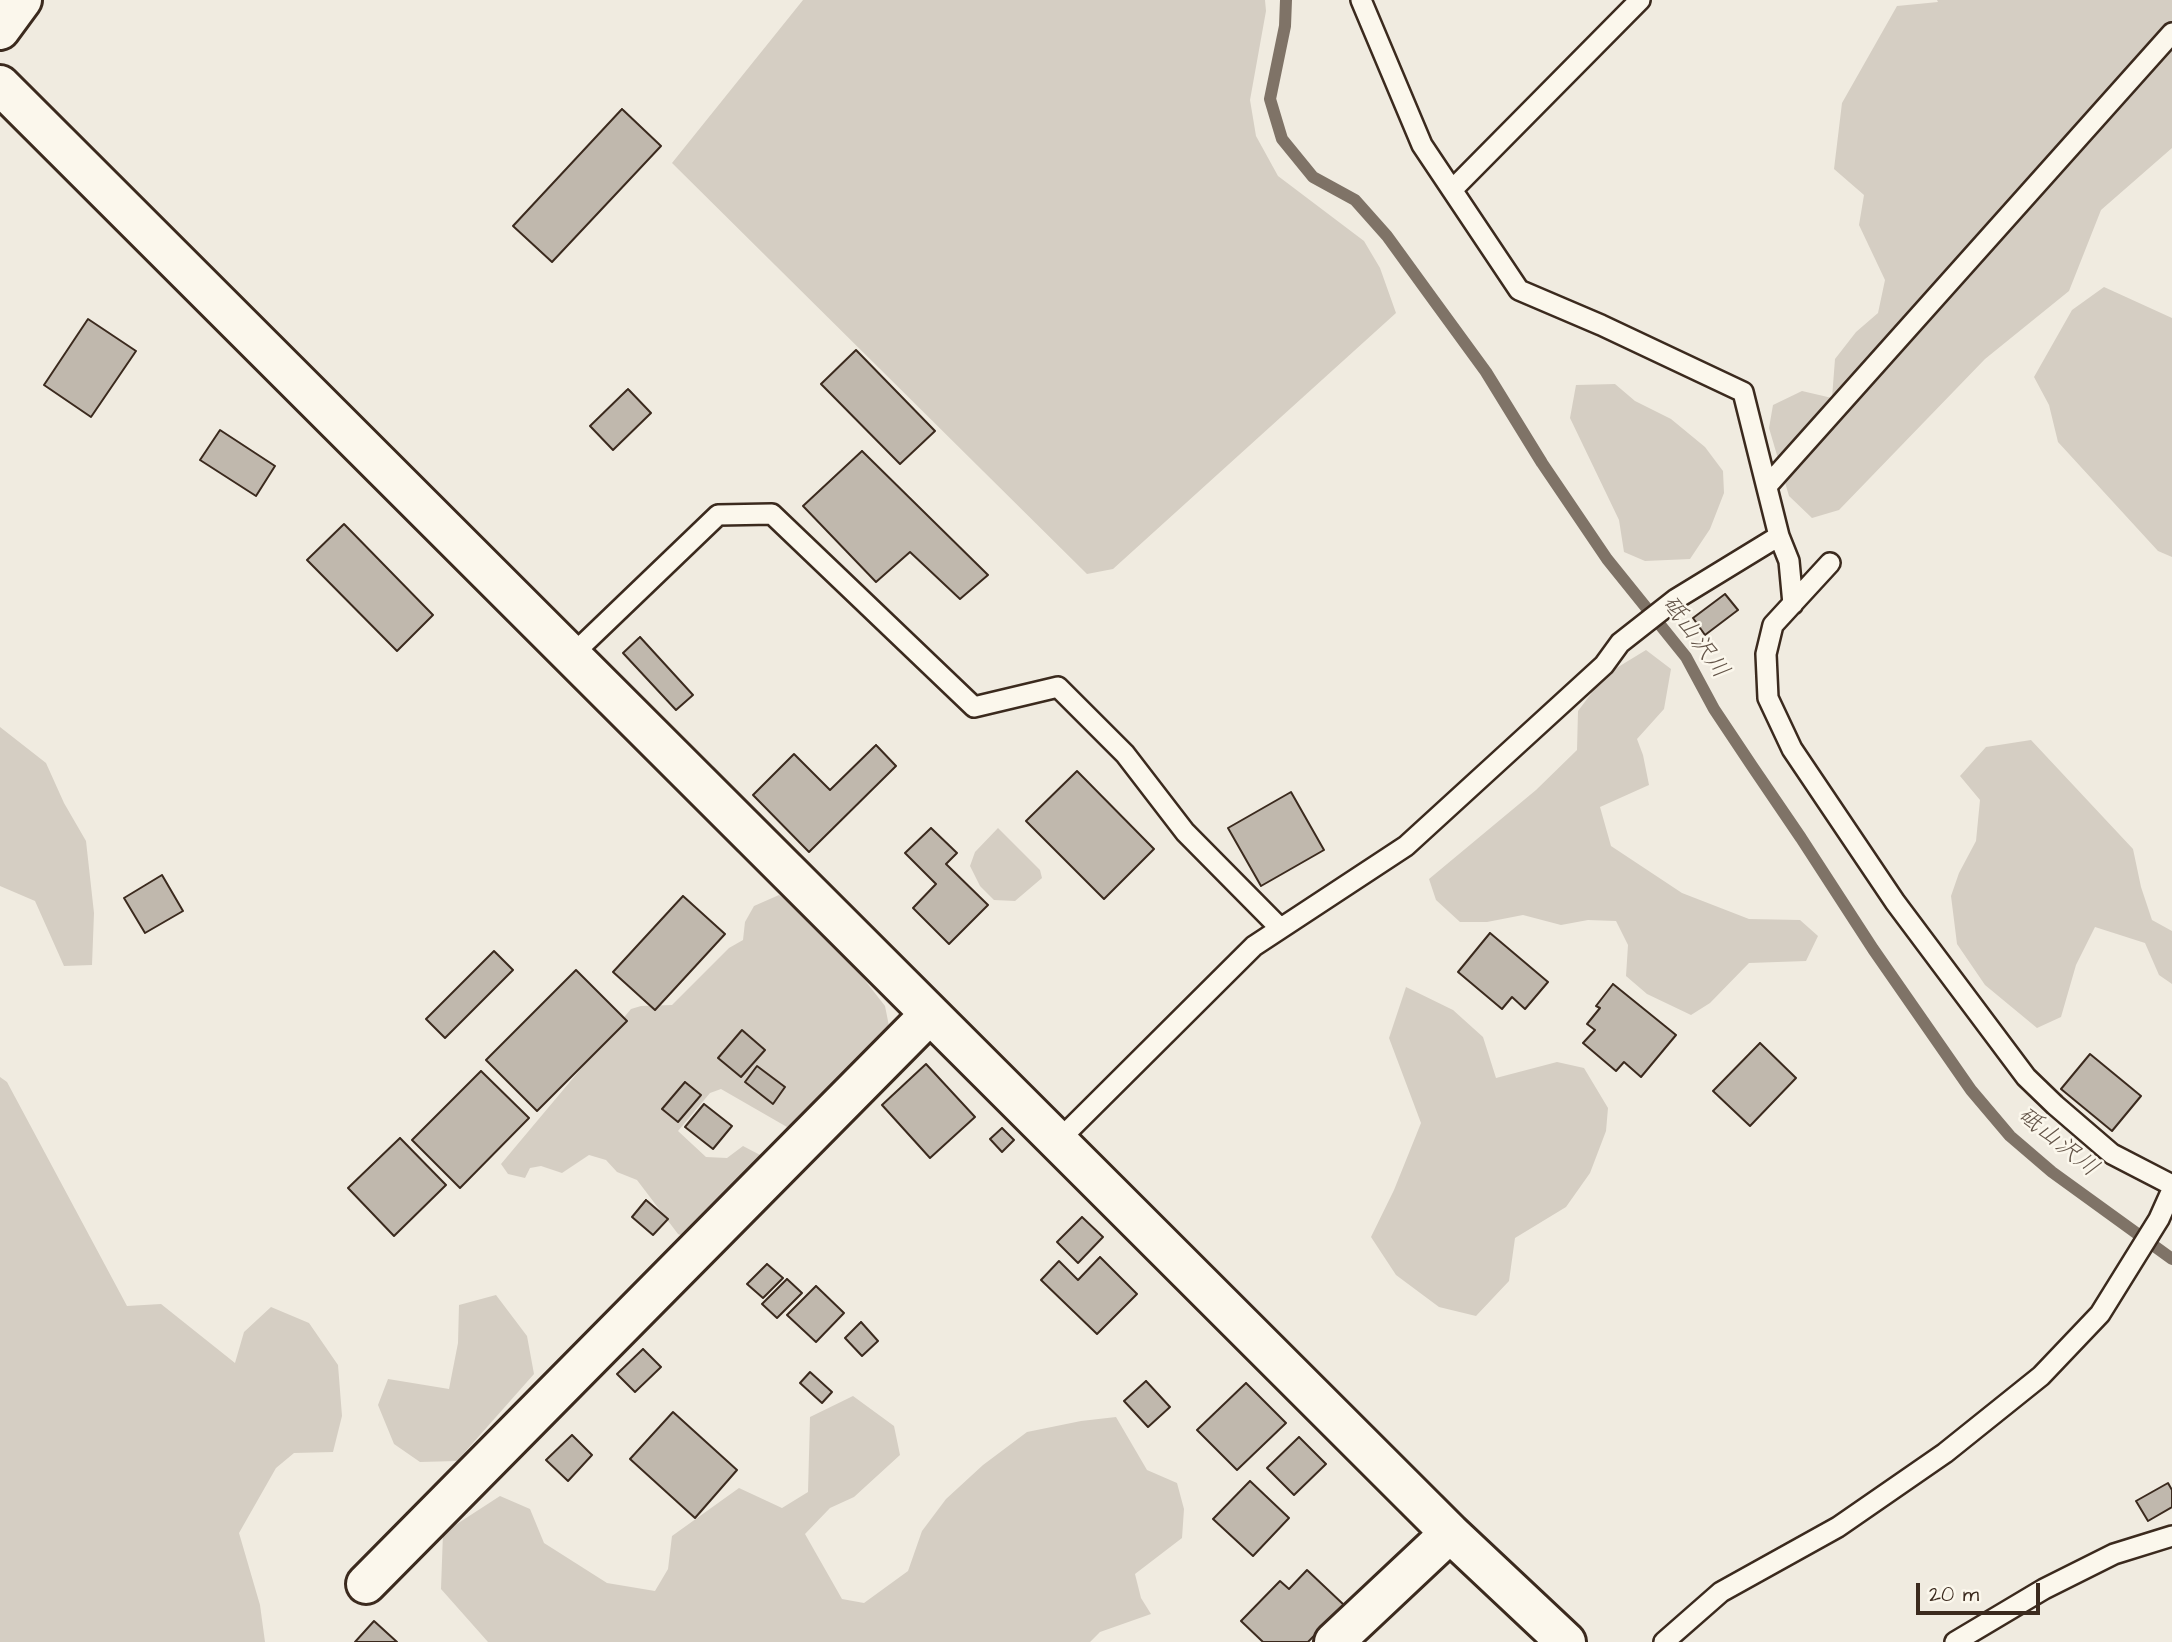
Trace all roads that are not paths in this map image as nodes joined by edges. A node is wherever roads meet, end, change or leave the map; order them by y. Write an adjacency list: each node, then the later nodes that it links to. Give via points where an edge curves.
1 (22, 0): 4 (street)
2 (1361, 0): 7 (lane, via 1422,145)
3 (1640, 0): 7 (lane)
4 (0, 30)
5 (2172, 33): 8 (lane)
6 (0, 85): 12 (street)
7 (1453, 189): 8 (lane, via 1519,290 1744,392)
8 (1767, 486): 9 (lane)
9 (1779, 536): 11 (lane, via 1789,561); 13 (lane, via 1676,599 1620,643 1604,665 1406,846)
10 (1830, 563): 11 (lane)
11 (1793, 604): 16 (lane, via 1773,625 1766,654 1768,698 1792,750 1895,902 2026,1077 2112,1154)
12 (571, 656): 13 (lane, via 718,515 772,514 974,707 1058,687 1125,754 1185,832); 14 (street)
13 (1280, 928): 15 (lane, via 1254,946)
14 (929, 1015): 15 (street); 19 (street)
15 (1058, 1141): 17 (street)
16 (2172, 1188): 22 (lane, via 2159,1219 2100,1314 2041,1376 1945,1453 1838,1527 1721,1592)
17 (1450, 1534): 20 (street); 21 (street)
18 (2172, 1536): 23 (lane, via 2114,1553)
19 (366, 1584)
20 (1334, 1642)
21 (1566, 1642)
22 (1664, 1642)
23 (1955, 1642)

